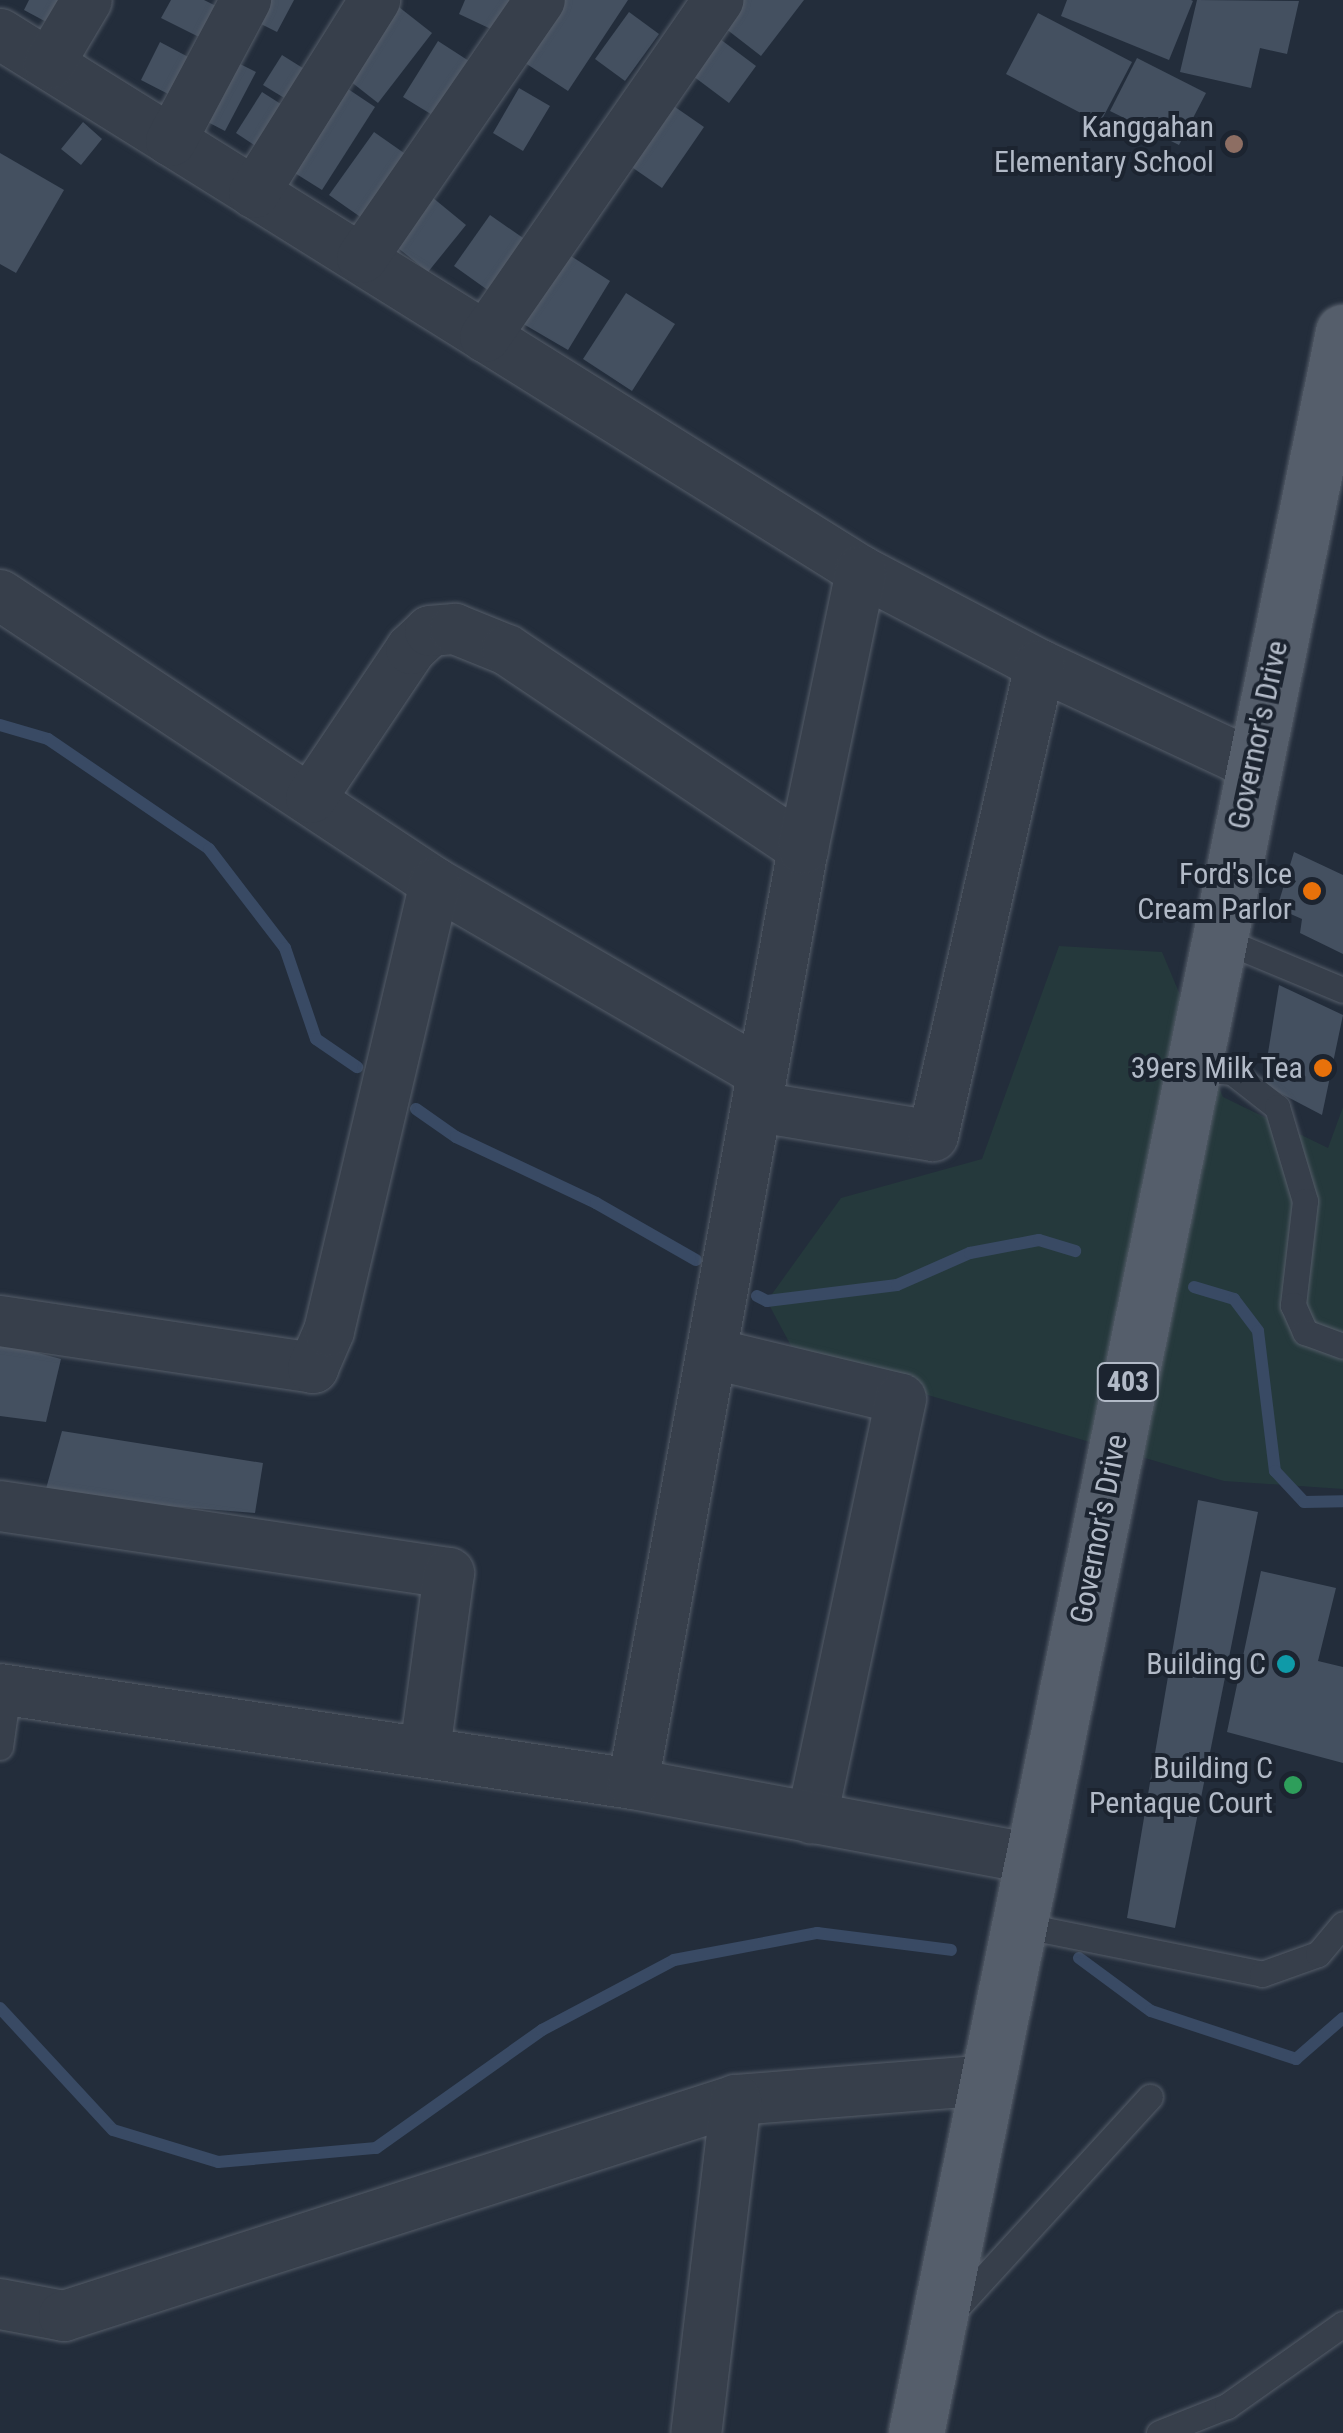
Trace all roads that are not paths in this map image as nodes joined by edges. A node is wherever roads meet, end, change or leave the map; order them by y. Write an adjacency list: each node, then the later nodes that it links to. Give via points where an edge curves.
1 (87, 0): 7 (street)
2 (246, 0): 8 (street)
3 (375, 0): 9 (street)
4 (540, 0): 10 (street)
5 (718, 0): 11 (street)
6 (0, 34): 7 (street)
7 (49, 64): 8 (street)
8 (171, 141): 9 (street)
9 (254, 193): 10 (street)
10 (362, 258): 11 (street)
11 (485, 337): 14 (street)
12 (1340, 362): 13 (main road, Governor's Drive / 403)
13 (1329, 467): 17 (main road, Governor's Drive / 403)
14 (861, 571): 16 (street); 19 (street)
15 (0, 595): 18 (street)
16 (1040, 665): 17 (street); 24 (street, via 934,1136)
17 (1252, 764): 21 (main road, Governor's Drive / 403)
18 (311, 798): 19 (street, via 411,649 430,631 455,628 507,650); 20 (street)
19 (803, 849): 24 (street)
20 (436, 883): 24 (street); 25 (street, via 328,1331 313,1368)
21 (1218, 938): 22 (lane); 23 (main road, Governor's Drive / 403)
22 (1343, 990)
23 (1191, 1068): 26 (lane, via 1232,1072 1277,1107 1305,1200 1292,1305 1306,1332); 34 (main road, Governor's Drive / 403)
24 (760, 1090): 27 (street)
25 (0, 1321)
26 (1343, 1346)
27 (714, 1354): 32 (street); 33 (street, via 900,1399)
28 (0, 1506): 31 (street, via 450,1573)
29 (4, 1690): 30 (lane); 31 (street)
30 (0, 1748)
31 (424, 1752): 32 (street)
32 (633, 1784): 33 (street)
33 (812, 1819): 34 (street)
34 (1033, 1859): 36 (main road, Governor's Drive / 403)
35 (1343, 1924): 36 (lane, via 1318,1954 1262,1974)
36 (1020, 1925): 37 (main road, Governor's Drive / 403)
37 (988, 2080): 39 (street); 42 (main road, Governor's Drive / 403)
38 (1150, 2097): 42 (lane)
39 (736, 2100): 40 (street, via 64,2316); 43 (street)
40 (0, 2304)
41 (1343, 2324): 45 (lane, via 1227,2406)
42 (937, 2330): 44 (main road, Governor's Drive / 403)
43 (696, 2433)
44 (916, 2433)
45 (1160, 2433)

